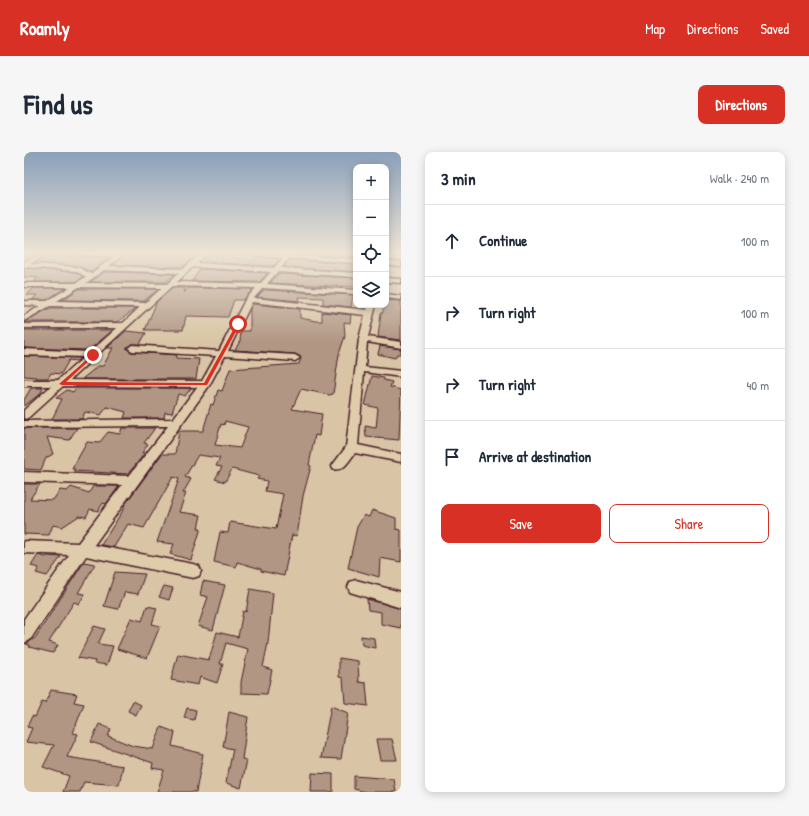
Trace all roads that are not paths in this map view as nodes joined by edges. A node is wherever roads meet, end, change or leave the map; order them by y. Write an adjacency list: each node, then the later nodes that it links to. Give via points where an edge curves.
1 (172, 283): 5 (street)
2 (264, 283): 6 (street)
3 (81, 284): 4 (street); 5 (street); 12 (street)
4 (24, 285)
5 (170, 285): 6 (street); 13 (street)
6 (261, 286): 7 (street); 10 (street)
7 (353, 292)
8 (389, 296): 9 (street)
9 (401, 298)
10 (249, 300): 14 (street); 22 (street)
11 (24, 303): 12 (street)
12 (48, 303): 13 (street); 15 (street)
13 (149, 305): 16 (street)
14 (372, 309): 18 (street)
15 (24, 319)
16 (126, 325): 17 (street); 23 (street)
17 (24, 326)
18 (363, 339): 19 (street); 25 (street)
19 (401, 345)
20 (132, 348): 22 (street)
21 (24, 352): 23 (street)
22 (222, 352): 24 (street); 29 (street)
23 (93, 355): 28 (street)
24 (295, 358)
25 (360, 369): 26 (street); 33 (street)
26 (401, 374)
27 (24, 383): 28 (street)
28 (62, 384): 29 (street); 30 (street)
29 (205, 384): 31 (street)
30 (24, 416)
31 (176, 422): 32 (street); 37 (street)
32 (24, 424)
33 (352, 448): 34 (street); 35 (street)
34 (401, 458)
35 (338, 466)
36 (24, 477): 37 (street)
37 (133, 481): 39 (street)
38 (24, 547): 39 (street)
39 (82, 549): 40 (street); 43 (street)
40 (193, 571)
41 (356, 587): 42 (street)
42 (401, 600)
43 (24, 634)

